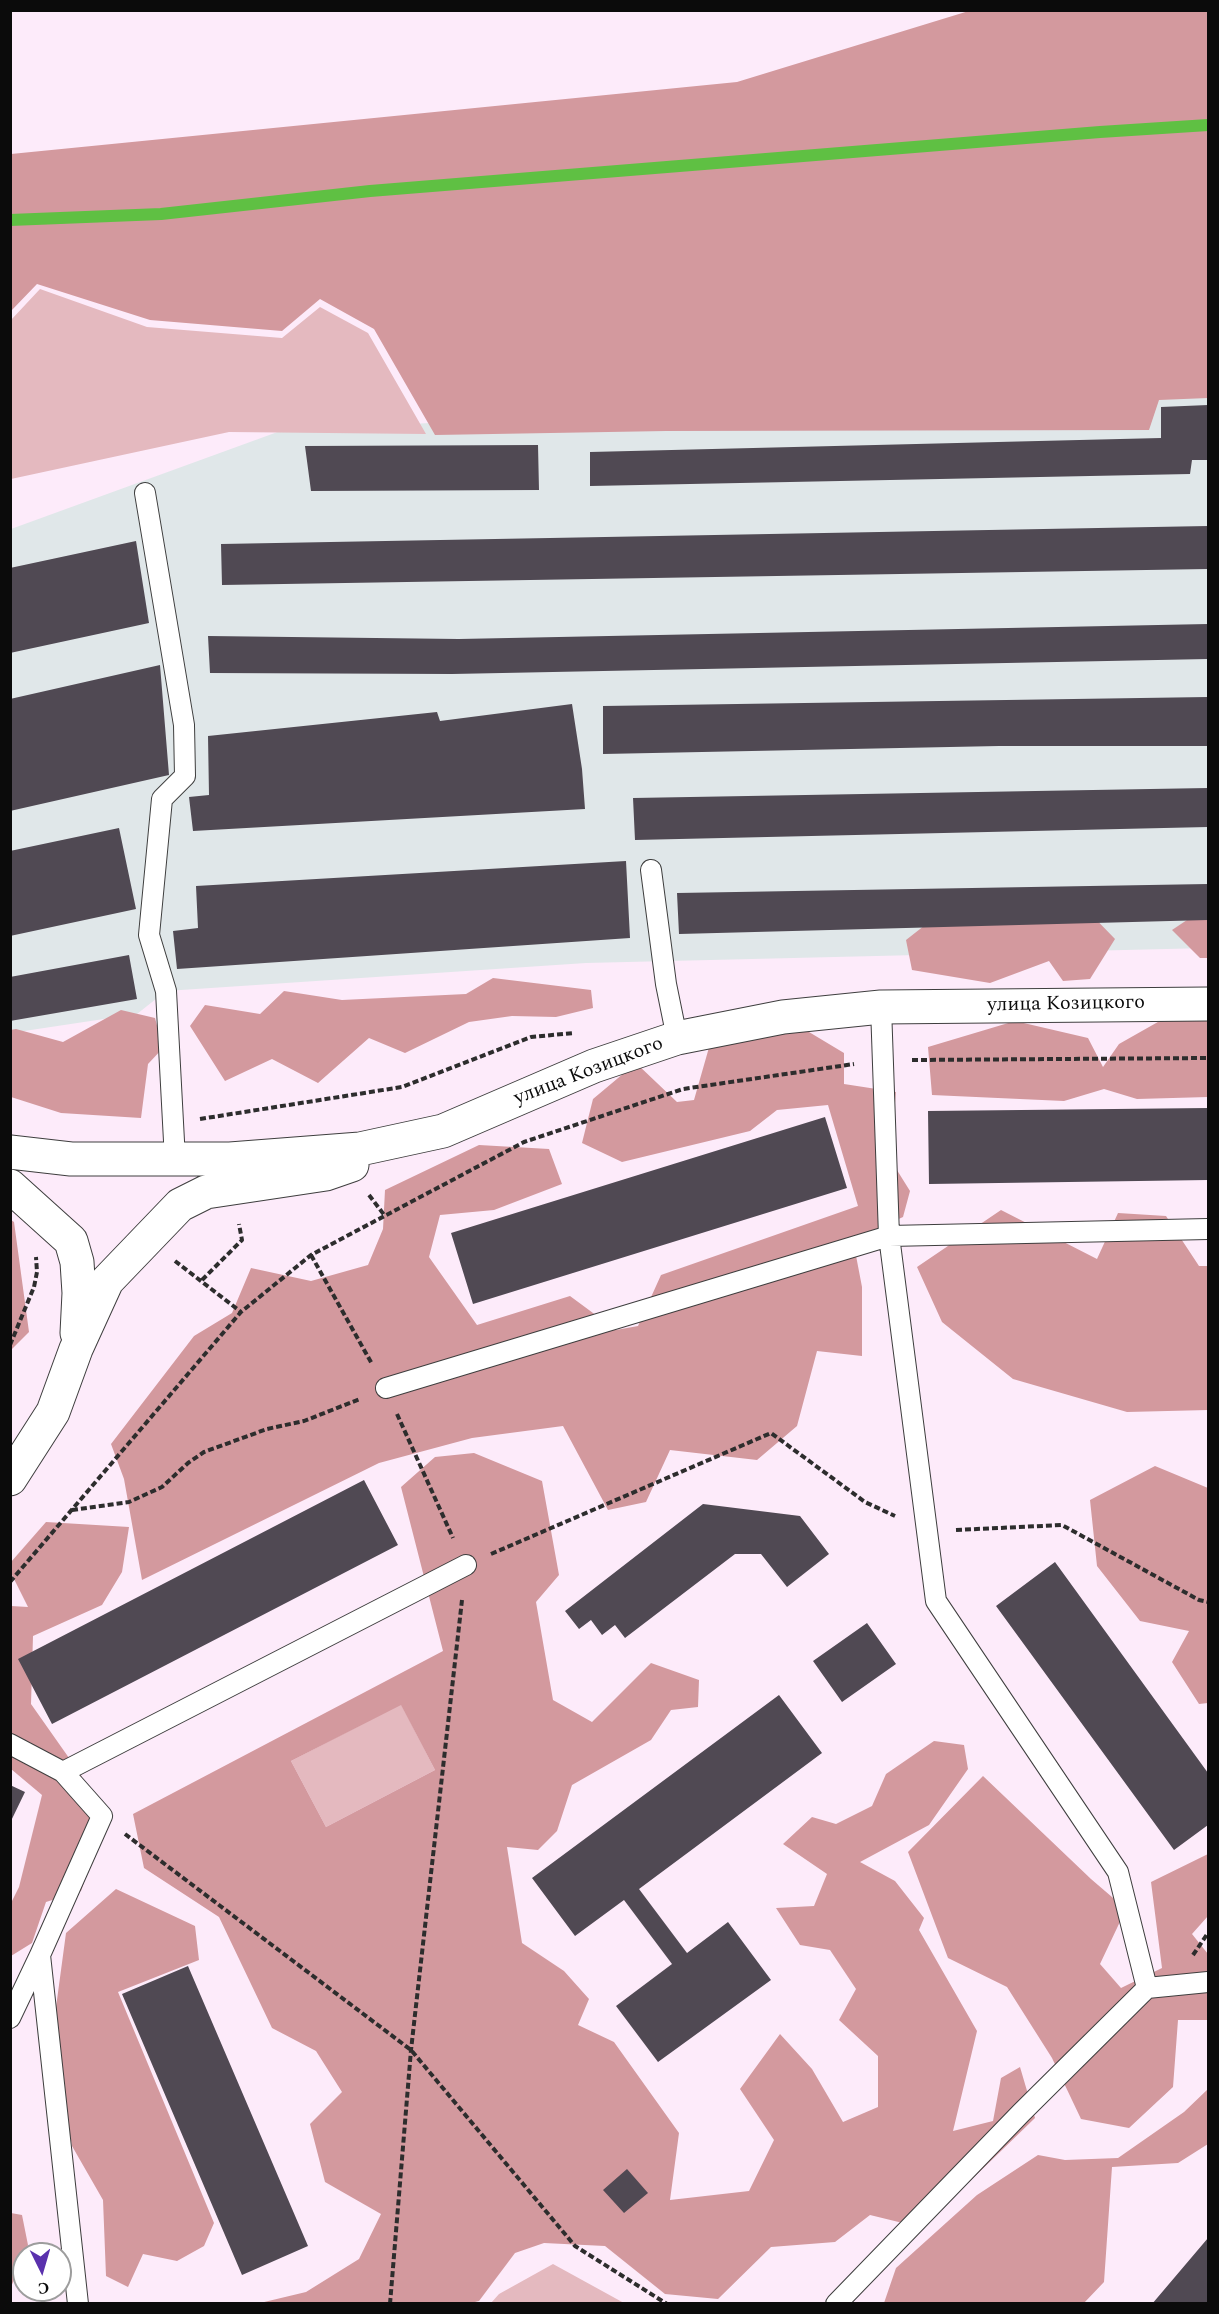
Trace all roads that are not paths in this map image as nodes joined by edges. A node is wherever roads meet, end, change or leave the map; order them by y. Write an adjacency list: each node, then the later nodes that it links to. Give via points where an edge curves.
1 (145, 493): 8 (lane, via 184,725 185,776 162,799 149,935 165,991)
2 (651, 870): 5 (lane)
3 (1209, 1004): 4 (street, улица Козицкого)
4 (881, 1007): 5 (street, улица Козицкого, via 783,1017); 11 (lane)
5 (677, 1038): 6 (street, улица Козицкого, via 594,1066)
6 (443, 1131): 8 (street, улица Козицкого, via 360,1149); 12 (street, via 326,1174 206,1192 180,1205 108,1281)
7 (10, 1152): 8 (street, улица Козицкого, via 70,1159)
8 (175, 1160)
9 (10, 1186): 12 (street, via 71,1241 80,1293)
10 (1209, 1228): 11 (lane)
11 (889, 1236): 13 (lane); 20 (lane, via 936,1601 1118,1872)
12 (76, 1349): 14 (street, via 53,1412)
13 (386, 1388)
14 (10, 1479)
15 (466, 1565): 17 (lane)
16 (10, 1744): 17 (lane)
17 (63, 1773): 18 (lane, via 102,1816)
18 (40, 1955): 21 (lane); 22 (lane)
19 (1209, 1982): 20 (lane)
20 (1147, 1988): 23 (lane)
21 (10, 2018)
22 (78, 2304)
23 (836, 2304)

